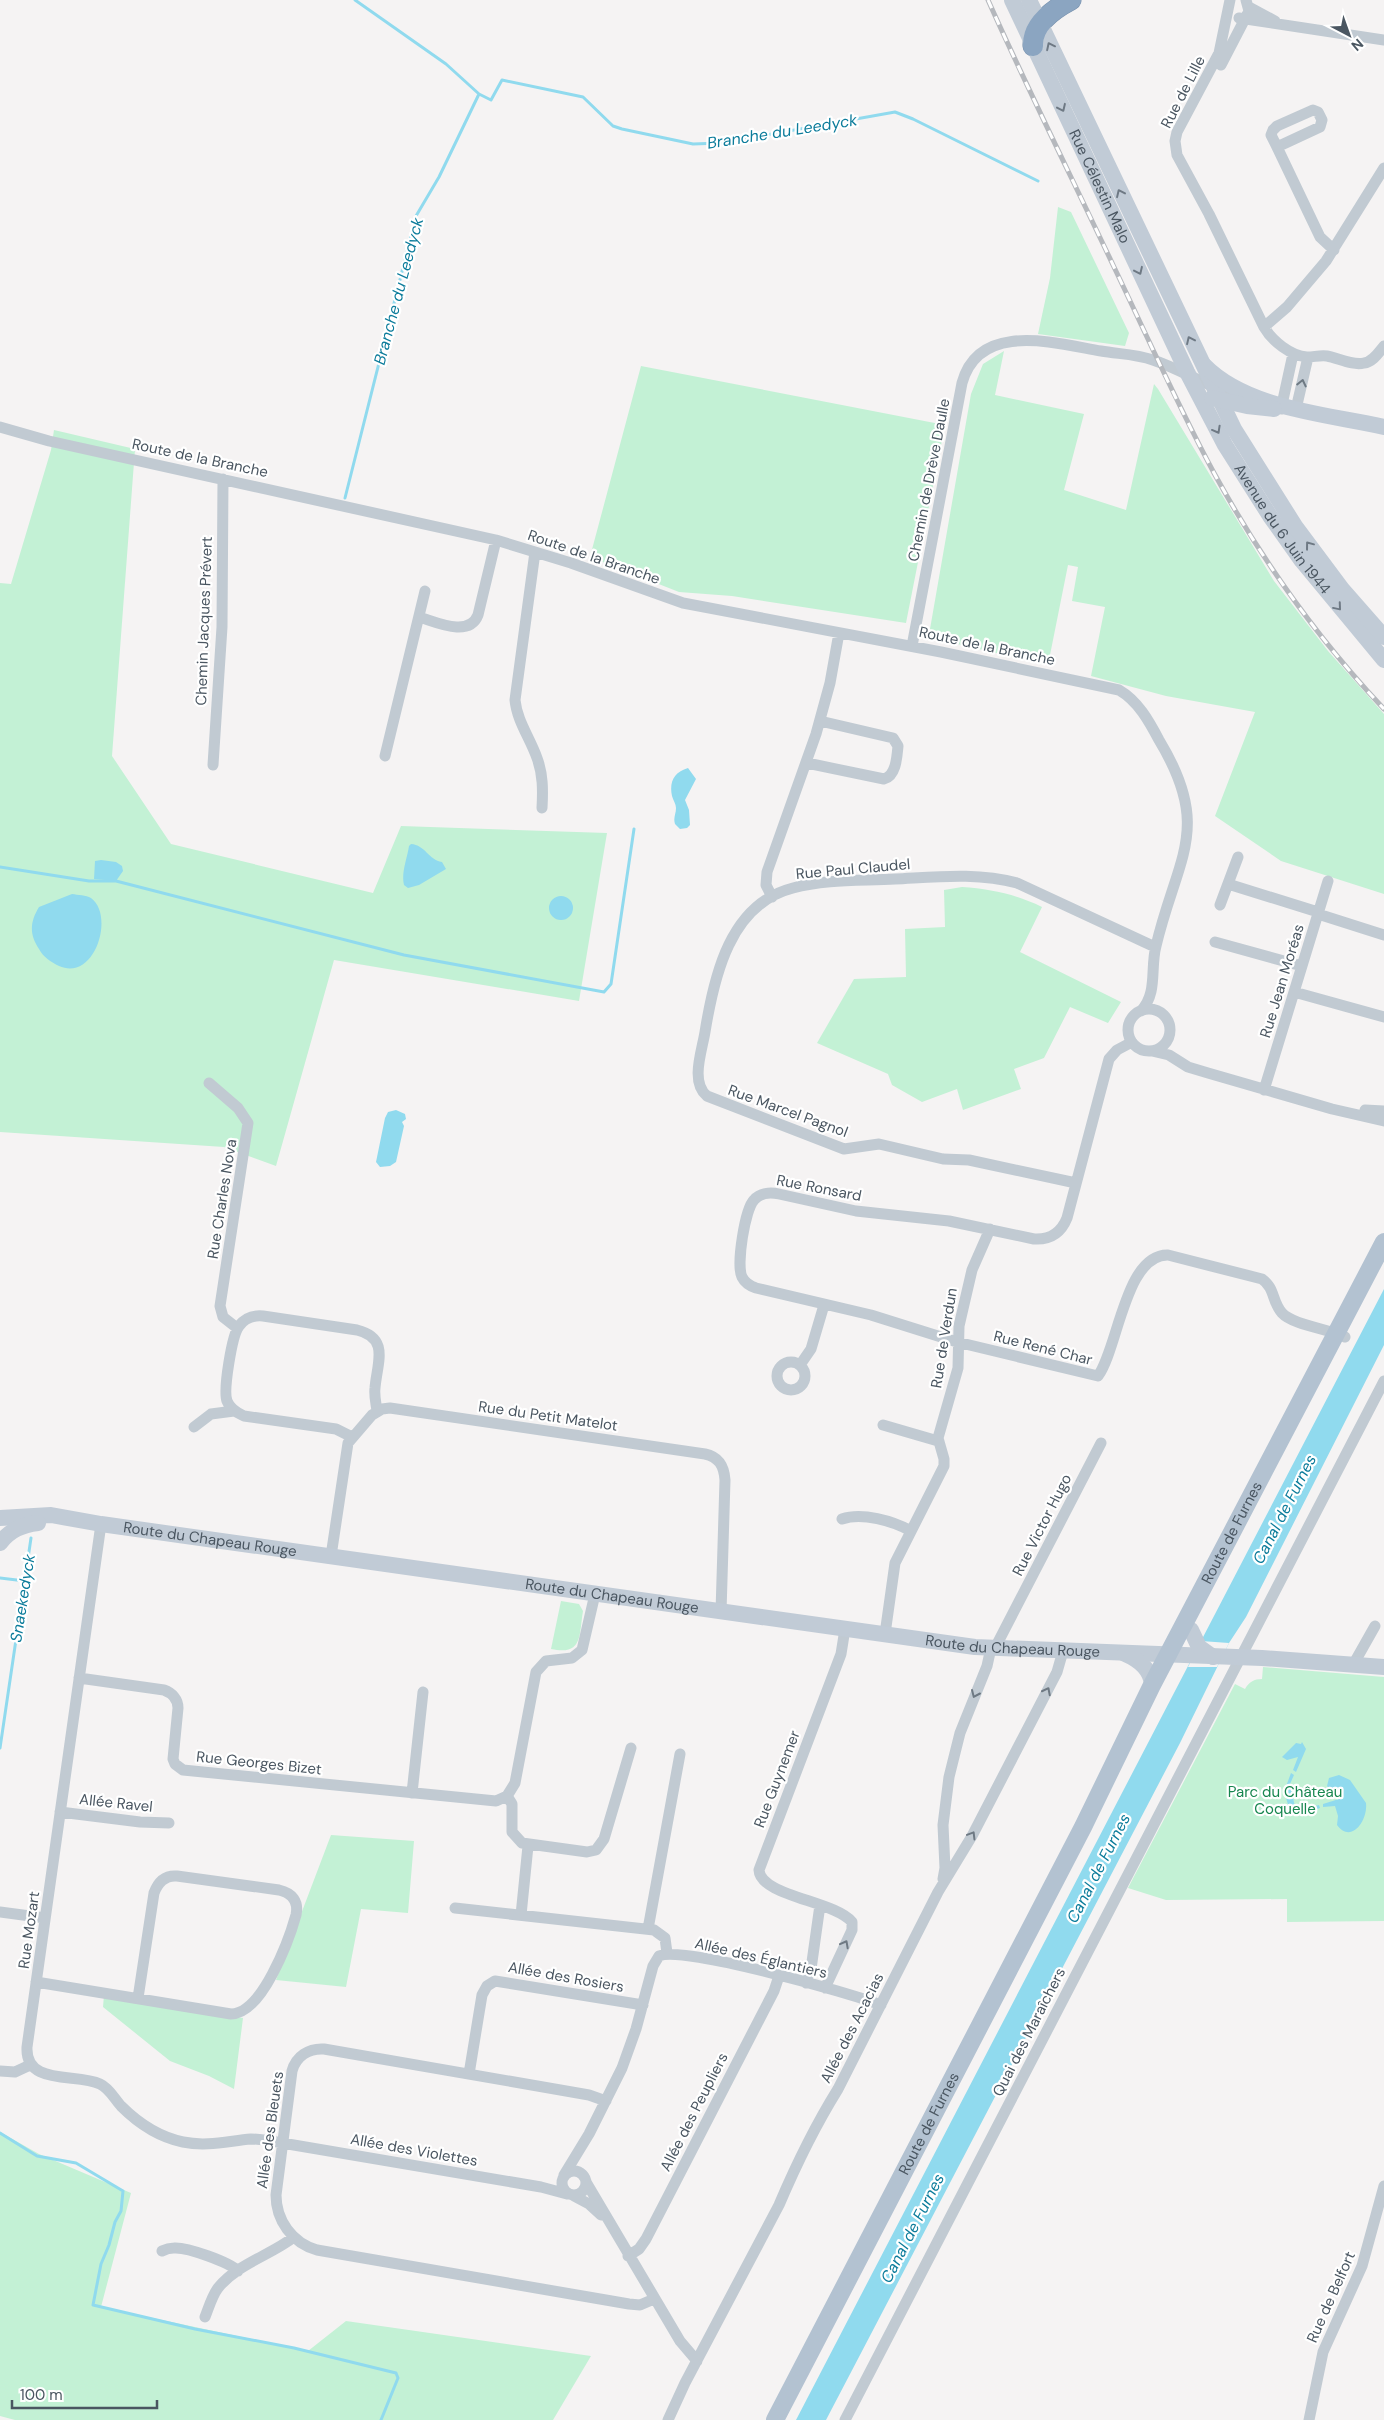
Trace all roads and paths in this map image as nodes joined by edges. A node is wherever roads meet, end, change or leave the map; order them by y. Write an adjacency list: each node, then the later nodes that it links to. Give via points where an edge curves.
1 (1012, 0): 8 (street, Rue Célestin Malo)
2 (1029, 0): 6 (street, Rue Célestin Malo)
3 (1071, 0): 6 (highway)
4 (1229, 3): 5 (street, via 1231,15); 11 (street, Rue de Lille, via 1219,53 1175,139 1177,155)
5 (1247, 9): 7 (street, via 1284,24); 11 (street, Rue de Lille, via 1182,139 1184,153)
6 (1040, 25): 8 (highway, via 1034,35); 19 (street, Rue Célestin Malo, one-way to 6)
7 (1384, 40)
8 (1033, 46): 20 (street, Rue Célestin Malo, one-way to 20)
9 (1277, 148): 12 (street, via 1320,237)
10 (1384, 168): 12 (street)
11 (1209, 214): 13 (street, Rue de Lille)
12 (1334, 250): 13 (street, via 1306,286)
13 (1264, 328): 17 (street, Rue de Lille)
14 (1007, 341): 16 (street, Rue Célestin Malo, via 1038,342); 34 (street, Chemin de Drève Daulle, via 979,353 964,378)
15 (1384, 346): 18 (street, Rue de Lille, via 1373,359 1363,364 1326,356)
16 (1119, 354): 20 (street, Rue Célestin Malo); 20 (street, Rue Célestin Malo, via 1146,358)
17 (1293, 354): 18 (street, Rue de Lille); 22 (street)
18 (1308, 357): 22 (street, one-way to 18)
19 (1199, 360): 21 (street, Rue Célestin Malo); 22 (street, Rue Célestin Malo, via 1223,381)
20 (1190, 380): 21 (street, Rue Célestin Malo); 35 (street, Avenue du 6 Juin 1944, one-way to 35, via 1225,445 1276,525)
21 (1215, 393): 22 (street, Rue Célestin Malo, via 1247,406); 33 (street, Avenue du 6 Juin 1944, one-way to 21, via 1294,526)
22 (1283, 406): 24 (street, Rue Célestin Malo)
23 (0, 427): 26 (street, Route de la Branche)
24 (1384, 427)
25 (0, 432): 26 (street, Route de la Branche)
26 (26, 435): 27 (street, Route de la Branche)
27 (223, 478): 28 (street, Route de la Branche); 39 (street, Chemin Jacques Prévert, via 222,627)
28 (496, 540): 29 (street, Route de la Branche); 31 (street, via 475,622 461,628)
29 (535, 552): 32 (street, Route de la Branche, via 674,601); 40 (street, via 515,700 520,722 540,769)
30 (425, 591): 31 (street)
31 (419, 617): 37 (street)
32 (839, 633): 34 (street, Route de la Branche); 36 (street)
33 (1384, 637)
34 (912, 646): 49 (street, Route de la Branche, via 1112,688 1131,699 1177,773 1189,822 1185,852)
35 (1384, 660)
36 (820, 721): 38 (street); 38 (street, via 895,739 898,746 893,771 884,779)
37 (385, 756)
38 (807, 763): 44 (street, via 767,872 766,885)
39 (213, 765)
40 (542, 808)
41 (1238, 856): 43 (street)
42 (1328, 882): 46 (street, Rue Jean Moréas)
43 (1228, 884): 45 (street); 46 (street)
44 (772, 897): 49 (street, Rue Paul Claudel, via 794,888 832,882 952,877 998,879 1028,887); 61 (street, Rue Paul Claudel, via 739,928 719,969 698,1079 701,1090)
45 (1220, 904)
46 (1318, 913): 47 (street); 50 (street, Rue Jean Moréas)
47 (1384, 935)
48 (1216, 942): 50 (street)
49 (1154, 952): 52 (street, via 1151,996); 53 (street, via 1158,995)
50 (1302, 966): 51 (street, Rue Jean Moréas)
51 (1294, 992): 54 (street); 60 (street, Rue Jean Moréas)
52 (1141, 1011): 53 (street, via 1157,1010); 56 (street, via 1129,1024 1128,1034)
53 (1166, 1017): 55 (street)
54 (1384, 1018)
55 (1171, 1031): 57 (street, via 1165,1045); 58 (street, via 1178,1051)
56 (1132, 1042): 57 (street, via 1140,1050); 65 (street, via 1117,1050 1110,1059)
57 (1152, 1051): 58 (street, via 1169,1055 1188,1067)
58 (1202, 1071): 60 (street)
59 (209, 1083): 72 (street, Rue Charles Nova, via 238,1108 248,1123 220,1306 223,1317)
60 (1264, 1090): 62 (street)
61 (714, 1100): 65 (street, Rue Marcel Pagnol, via 840,1148 852,1150 879,1144)
62 (1321, 1106): 63 (street); 64 (street)
63 (1384, 1111)
64 (1384, 1121)
65 (1076, 1183): 67 (street, via 1066,1221 1051,1237 1034,1239)
66 (976, 1226): 67 (street); 70 (street, Rue de Verdun); 71 (street, Rue Ronsard, via 856,1211 775,1193 757,1197 748,1212 739,1263 742,1277 752,1287)
67 (990, 1229): 70 (street, Rue de Verdun)
68 (1384, 1242): 73 (main road, Route de Furnes)
69 (1384, 1261): 73 (main road, Route de Furnes)
70 (972, 1270): 74 (street, Rue de Verdun)
71 (824, 1305): 74 (street, Rue Ronsard, via 878,1317); 75 (street, via 812,1349)
72 (237, 1328): 77 (street, via 226,1393 227,1403); 78 (street, via 245,1320 259,1316 370,1334 380,1348 374,1395)
73 (1341, 1335): 74 (street, Rue René Char, via 1286,1316 1276,1305 1271,1288 1262,1279 1164,1255 1152,1258 1141,1271 1122,1310 1107,1361 1098,1376); 97 (main road, Route de Furnes); 97 (main road, Route de Furnes)
74 (957, 1342): 82 (street, Rue de Verdun, via 958,1368)
75 (800, 1365)
76 (1384, 1381): 100 (street, Quai des Maraîchers)
77 (234, 1410): 80 (street, via 211,1414); 81 (street, via 244,1416 336,1429)
78 (377, 1411): 81 (street); 92 (street, Rue du Petit Matelot, via 390,1408 712,1456 722,1466 725,1480)
79 (883, 1426): 82 (street)
80 (194, 1427)
81 (352, 1437): 90 (street, via 345,1450)
82 (938, 1441): 87 (street, Rue de Verdun, via 944,1466)
83 (1101, 1443): 96 (street, Rue Victor Hugo)
84 (0, 1518): 86 (street, Route du Chapeau Rouge, via 51,1515)
85 (842, 1519): 87 (street, via 859,1516)
86 (101, 1524): 89 (street, Route du Chapeau Rouge, via 64,1521 30,1524 13,1530); 90 (street, Route du Chapeau Rouge); 103 (street, Rue Mozart)
87 (911, 1531): 95 (street, Rue de Verdun, via 895,1563)
88 (0, 1533): 89 (street)
89 (0, 1543)
90 (331, 1556): 91 (street, Route du Chapeau Rouge)
91 (595, 1594): 92 (street, Route du Chapeau Rouge); 109 (street, via 582,1650 572,1658 546,1661 536,1672 514,1783)
92 (721, 1612): 94 (street, Route du Chapeau Rouge)
93 (1375, 1626): 101 (street)
94 (845, 1629): 95 (street, Route du Chapeau Rouge); 117 (street, Rue Guynemer, via 841,1654 760,1870 760,1876 767,1885)
95 (885, 1634): 96 (street, Route du Chapeau Rouge)
96 (998, 1648): 98 (street, Route du Chapeau Rouge); 114 (street, Rue Victor Hugo, one-way to 114, via 966,1714 954,1753 946,1799)
97 (1184, 1648): 99 (street, Route du Chapeau Rouge); 100 (street, Route du Chapeau Rouge, via 1213,1657); 104 (main road, Route de Furnes); 112 (main road, Route de Furnes)
98 (1063, 1650): 99 (street, Route du Chapeau Rouge); 115 (street, Allée des Acacias, one-way to 98, via 1057,1672)
99 (1123, 1653): 104 (street, Route du Chapeau Rouge, via 1144,1666)
100 (1238, 1657): 101 (street, Route du Chapeau Rouge); 152 (street, Quai des Maraîchers)
101 (1353, 1665): 102 (street, Route du Chapeau Rouge)
102 (1384, 1667)
103 (79, 1678): 108 (street, Rue Georges Bizet, via 164,1690 172,1694 178,1702 173,1759 183,1770); 110 (street, Rue Mozart)
104 (1152, 1685): 112 (main road, Route de Furnes)
105 (424, 1692): 108 (street)
106 (631, 1748): 113 (street, via 600,1847 587,1852)
107 (680, 1754): 122 (street)
108 (412, 1793): 109 (street, Rue Georges Bizet, via 490,1802)
109 (507, 1796): 113 (street, via 512,1807 512,1832 517,1840)
110 (60, 1812): 111 (street, Allée Ravel); 121 (street, Rue Mozart)
111 (169, 1823)
112 (1083, 1827): 151 (main road, Route de Furnes)
113 (528, 1846): 120 (street)
114 (943, 1848): 115 (street, via 951,1856); 116 (street, Rue Victor Hugo, via 945,1868)
115 (960, 1855): 116 (street, Allée des Acacias)
116 (938, 1892): 130 (street, Allée des Acacias)
117 (820, 1905): 126 (street); 127 (street, Rue Guynemer, one-way to 117, via 853,1925 846,1917)
118 (455, 1908): 120 (street)
119 (0, 1912): 121 (street)
120 (521, 1915): 122 (street)
121 (45, 1918): 125 (street, Rue Mozart)
122 (648, 1929): 123 (street, via 662,1935)
123 (667, 1953): 124 (street, Allée des Églantiers, via 717,1960); 129 (street, via 655,1960)
124 (779, 1976): 126 (street, Allée des Églantiers); 145 (street, Allée des Peupliers, via 646,2240)
125 (36, 1982): 128 (street); 131 (street, Rue Mozart, via 27,2050)
126 (806, 1983): 127 (street, Allée des Églantiers)
127 (825, 1988): 130 (street, Allée des Églantiers)
128 (138, 1998): 128 (street, via 154,1893 166,1877 279,1890 294,1898 296,1914 275,1969 245,2011 231,2014)
129 (643, 2005): 133 (street, Allée des Rosiers, via 495,1981 482,1995); 134 (street, via 624,2063)
130 (881, 2005): 149 (street, Allée des Acacias)
131 (30, 2065): 132 (street, via 15,2072); 136 (street, via 41,2073 101,2084 141,2124 173,2140 204,2144 252,2139)
132 (0, 2071)
133 (469, 2074): 134 (street, Allée des Bleuets, via 589,2095); 136 (street, Allée des Bleuets, via 324,2049 312,2050 292,2067)
134 (606, 2101): 135 (street)
135 (589, 2134): 137 (street); 138 (street, via 581,2157)
136 (282, 2143): 140 (street, Allée des Violettes); 143 (street, Allée des Bleuets, via 276,2203 280,2220)
137 (563, 2178): 138 (street, via 573,2171); 140 (street, Allée des Violettes, via 553,2186); 141 (street, via 563,2189)
138 (585, 2179): 141 (street, via 583,2192); 142 (street)
139 (1384, 2186): 153 (street, Rue de Belfort, via 1362,2266 1320,2360)
140 (541, 2187): 141 (street, Allée des Violettes)
141 (571, 2195): 142 (street, Allée des Violettes, via 596,2210)
142 (612, 2228): 145 (street)
143 (294, 2237): 146 (street); 147 (street, Allée des Bleuets, via 310,2248 326,2252 629,2304 640,2305)
144 (162, 2251): 146 (street, via 180,2248 228,2264)
145 (628, 2256): 147 (street)
146 (238, 2271): 148 (street, via 217,2290)
147 (654, 2299): 149 (street, via 684,2347)
148 (205, 2317)
149 (697, 2361): 150 (street, Allée des Acacias)
150 (668, 2420)
151 (775, 2420)
152 (845, 2420)
153 (1309, 2420)

